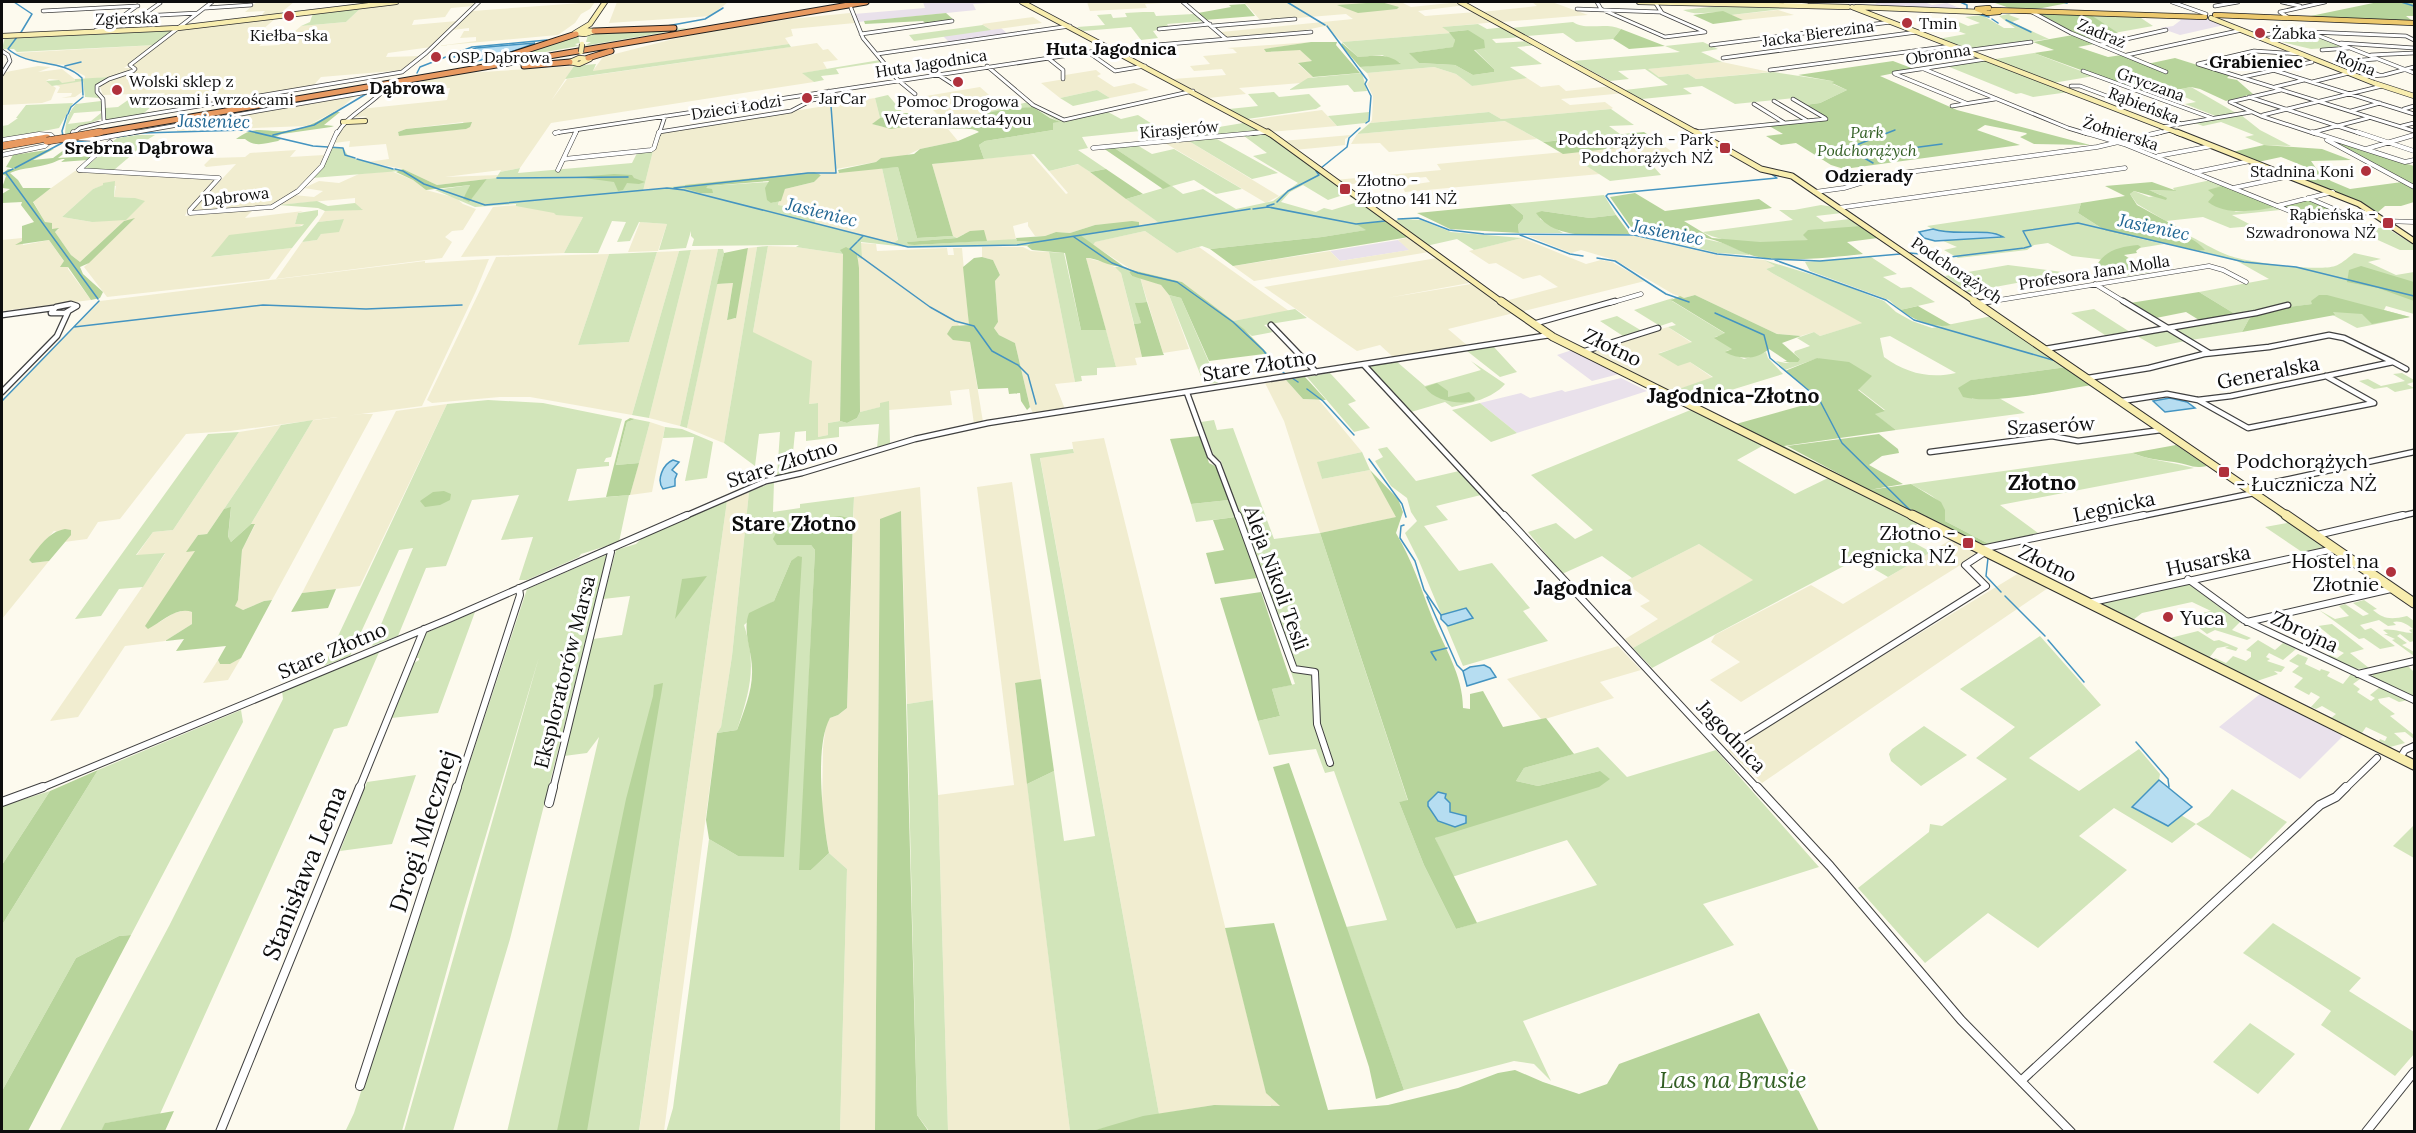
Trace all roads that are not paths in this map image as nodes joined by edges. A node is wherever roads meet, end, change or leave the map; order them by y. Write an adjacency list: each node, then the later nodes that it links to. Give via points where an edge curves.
1 (212, 2): 28 (street)
2 (396, 2): 49 (street, Zgierska)
3 (479, 2): 142 (street, via 402,72)
4 (605, 2): 58 (street)
5 (851, 2): 45 (highway)
6 (866, 2): 50 (highway)
7 (1022, 2): 48 (street, Złotno)
8 (1183, 2): 47 (street)
9 (1460, 2): 154 (street, Podchorążych)
10 (1597, 2): 31 (street)
11 (1639, 2): 12 (street)
12 (1655, 2): 13 (street); 34 (street)
13 (1685, 2): 23 (street)
14 (1807, 2): 23 (street)
15 (1837, 2): 24 (street)
16 (2174, 2): 17 (street); 37 (street)
17 (2183, 2)
18 (2238, 2): 25 (street)
19 (2282, 2): 26 (street)
20 (2325, 2): 26 (street)
21 (160, 3): 38 (street)
22 (251, 5): 28 (street)
23 (1785, 5): 24 (street)
24 (1851, 6): 27 (street, via 1963,10); 44 (street, Rąbieńska)
25 (2215, 6)
26 (2301, 6): 42 (street, via 2280,12)
27 (1977, 7): 32 (main road); 32 (main road)
28 (204, 8): 36 (street)
29 (851, 8): 59 (street)
30 (1577, 9): 31 (street)
31 (1604, 10): 34 (street); 34 (street, via 1663,36 1705,32)
32 (1992, 10): 35 (main road)
33 (43, 12): 39 (street, via 139,5)
34 (1660, 12)
35 (2032, 12): 37 (main road); 68 (street, Zadraż)
36 (198, 13): 38 (street); 49 (street)
37 (2203, 15): 40 (main road)
38 (142, 16): 39 (street)
39 (122, 17): 54 (street, via 104,29)
40 (2216, 17): 42 (main road); 53 (street, Rojna)
41 (1295, 19): 47 (street)
42 (2292, 20): 46 (main road)
43 (952, 21): 59 (street)
44 (1891, 22): 56 (street, Rąbieńska); 66 (street)
45 (724, 23): 58 (highway); 91 (highway)
46 (2415, 23)
47 (1211, 25): 51 (street); 63 (street)
48 (1070, 26): 69 (street, Złotno); 77 (street)
49 (178, 28): 61 (street, Zgierska); 142 (street, via 130,65 135,69 97,86 103,99)
50 (704, 29): 79 (highway); 103 (highway)
51 (1159, 29)
52 (2166, 30): 68 (street)
53 (2242, 30): 60 (street, Rojna); 80 (street)
54 (68, 31)
55 (1311, 32): 63 (street, Huta Jagodnica)
56 (1917, 32): 67 (street, Rąbieńska); 83 (street, Jacka Bierezina)
57 (2310, 32): 60 (street); 62 (street); 65 (street)
58 (585, 33): 79 (street, bridge); 91 (highway)
59 (861, 34): 77 (street)
60 (2255, 35): 78 (street, Rojna)
61 (2, 36)
62 (2415, 38)
63 (1226, 39): 69 (street, Huta Jagodnica)
64 (2031, 42): 74 (street)
65 (2336, 42): 70 (street); 71 (street)
66 (1711, 45)
67 (1951, 45): 74 (street, Rąbieńska); 94 (street)
68 (2100, 45): 80 (street, Zadraż)
69 (1111, 48): 75 (street, Huta Jagodnica); 89 (street, Złotno)
70 (2350, 48): 72 (street); 81 (street)
71 (2415, 48)
72 (2322, 50)
73 (2, 51): 99 (street, via 10,61)
74 (1964, 51): 84 (street, Rąbieńska)
75 (1088, 52): 82 (street, Huta Jagodnica); 89 (street, via 1114,71)
76 (2415, 53): 81 (street)
77 (877, 54): 107 (street)
78 (2301, 54): 101 (street, Rojna); 104 (street, via 2253,51 2199,64)
79 (582, 56): 86 (street); 86 (street, via 590,60)
80 (2125, 56): 97 (street, Zadraż)
81 (2370, 56): 85 (street)
82 (1048, 58): 88 (street, Huta Jagodnica); 106 (street, via 1063,70)
83 (1723, 58)
84 (1986, 59): 92 (street, Obronna); 148 (street, Rąbieńska)
85 (2379, 59): 93 (street); 102 (street, via 2348,61)
86 (570, 62): 103 (highway)
87 (2312, 62): 95 (street)
88 (987, 66): 100 (street, Huta Jagodnica); 117 (street, via 1030,102 1065,120)
89 (1145, 66): 117 (street, Złotno)
90 (2415, 67): 93 (street)
91 (453, 69): 158 (highway)
92 (1924, 69): 122 (street, Żołnierska); 126 (street, Obronna, via 1894,73)
93 (2406, 69): 98 (street); 102 (street)
94 (1770, 70)
95 (2273, 70): 104 (street); 108 (street)
96 (2083, 71): 139 (street, Gryczana)
97 (2166, 72)
98 (2415, 73)
99 (2, 74)
100 (937, 74): 107 (street, Huta Jagodnica); 110 (street)
101 (2349, 74): 105 (street, Rojna); 109 (street)
102 (2380, 75): 105 (street)
103 (429, 76): 158 (highway)
104 (2241, 77): 113 (street)
105 (2358, 77): 112 (street, Rojna)
106 (1063, 79)
107 (898, 80): 116 (street, Huta Jagodnica); 118 (street)
108 (2305, 80): 109 (street); 113 (street)
109 (2311, 82): 119 (street)
110 (954, 85)
111 (2071, 86): 146 (street)
112 (2382, 86): 119 (street); 120 (street, Rojna)
113 (2274, 87): 115 (street)
114 (385, 89): 142 (street, via 96,139 72,138 76,130); 143 (street, Dąbrowa)
115 (2281, 90): 121 (street); 125 (street)
116 (829, 91): 136 (street, Huta Jagodnica); 152 (street, Dzieci Łodzi, via 838,96 812,100 791,111)
117 (1193, 91): 153 (street, Złotno)
118 (915, 94)
119 (2349, 94): 125 (street); 127 (street)
120 (2415, 96)
121 (2249, 97): 131 (street); 134 (street, via 2230,102)
122 (1996, 98): 126 (street); 161 (street, Żołnierska, via 2068,128)
123 (1793, 99): 141 (street, via 1826,119)
124 (1774, 101): 141 (street)
125 (2318, 101): 131 (street); 133 (street)
126 (1966, 103): 129 (street)
127 (2381, 103): 132 (street); 133 (street)
128 (1754, 104): 144 (street)
129 (1952, 106)
130 (2415, 106): 132 (street)
131 (2286, 109): 137 (street); 147 (street)
132 (2402, 110): 135 (street)
133 (2350, 111): 138 (street)
134 (2253, 112): 137 (street); 139 (street)
135 (2415, 114)
136 (665, 116): 150 (street, Huta Jagodnica); 152 (street)
137 (2261, 116): 155 (street)
138 (2369, 117): 147 (street); 149 (street)
139 (2211, 118): 146 (street)
140 (365, 121): 143 (street)
141 (1806, 121): 144 (street)
142 (104, 122)
143 (343, 122): 162 (street, Dąbrowa, via 322,166 305,186 272,207 190,213 219,178 79,170)
144 (1784, 123): 154 (street)
145 (2415, 123): 149 (street)
146 (2181, 124): 148 (street)
147 (2337, 126): 155 (street); 163 (street)
148 (2162, 127): 151 (street, Rąbieńska)
149 (2399, 127): 157 (street)
150 (577, 130): 156 (street, Huta Jagodnica); 172 (street)
151 (2171, 130): 161 (street); 164 (street, Rąbieńska)
152 (659, 132): 172 (street, via 651,150)
153 (1268, 132): 167 (street, Kirasjerów); 201 (street, Złotno)
154 (1696, 132): 181 (street, Podchorążych, via 1761,170 1786,173)
155 (2312, 132): 159 (street)
156 (555, 133)
157 (2415, 133): 163 (street)
158 (78, 134): 166 (highway, bridge)
159 (2325, 136): 168 (street); 180 (street)
160 (2, 140): 170 (street, via 43,134 54,138 40,148)
161 (2117, 141): 165 (street); 171 (street, Żołnierska)
162 (110, 142)
163 (2388, 142): 168 (street); 169 (street)
164 (2212, 146): 171 (street); 173 (street, Rąbieńska)
165 (2097, 147): 181 (street, via 1891,174)
166 (2, 148)
167 (1093, 148)
168 (2365, 149): 174 (street, via 2405,162)
169 (2415, 151)
170 (2, 155)
171 (2156, 157): 177 (street, Żołnierska)
172 (564, 159): 176 (street)
173 (2250, 160): 177 (street); 178 (street, Rąbieńska)
174 (2415, 160)
175 (2125, 168): 185 (street)
176 (558, 170)
177 (2194, 172): 179 (street, Żołnierska)
178 (2290, 176): 179 (street); 182 (street, Rąbieńska)
179 (2233, 188): 184 (street, Żołnierska)
180 (2415, 188)
181 (1815, 192): 185 (street, Podchorążych)
182 (2334, 192): 183 (street); 187 (street, Rąbieńska)
183 (2308, 198): 184 (street); 186 (street)
184 (2277, 207): 186 (street, Żołnierska, via 2312,220)
185 (1838, 208): 194 (street, Podchorążych)
186 (2342, 212): 187 (street)
187 (2372, 213): 188 (street, Rąbieńska)
188 (2385, 221): 189 (street); 190 (street, Rąbieńska)
189 (2415, 222)
190 (2415, 240)
191 (2246, 282): 192 (street, Profesora Jana Molla, via 2209,266)
192 (2095, 284): 194 (street, Profesora Jana Molla); 204 (street)
193 (1641, 294): 201 (street)
194 (1979, 303): 206 (street, Podchorążych)
195 (2288, 305): 204 (street)
196 (56, 307): 197 (street); 198 (street); 200 (street, via 76,305)
197 (36, 311): 198 (street); 199 (street)
198 (51, 312): 200 (street)
199 (2, 315)
200 (61, 315): 215 (street, via 61,332)
201 (1533, 324): 205 (street, Złotno)
202 (1271, 325): 212 (street)
203 (1658, 328): 207 (street)
204 (2167, 328): 206 (street); 208 (street)
205 (1550, 335): 207 (street, Złotno); 210 (street, Stare Złotno)
206 (2045, 349): 214 (street, Podchorążych)
207 (1582, 352): 227 (street, Złotno)
208 (2209, 353): 209 (street, via 2330,335); 214 (street)
209 (2392, 362): 211 (street); 213 (street, Generalska)
210 (1365, 365): 212 (street, Stare Złotno); 247 (street, Jagodnica, via 1830,866 1961,1020)
211 (2406, 369)
212 (1316, 372): 216 (street, Stare Złotno)
213 (2326, 376): 217 (street, Generalska); 217 (street, via 2374,403 2248,428)
214 (2088, 378): 218 (street, Podchorążych)
215 (2, 392)
216 (1187, 393): 226 (street, Stare Złotno, via 988,423 902,443 761,483); 242 (street, Aleja Nikoli Tesli, via 1210,456 1222,473 1294,669 1315,672 1317,724)
217 (2198, 400): 218 (street, Generalska, via 2167,394)
218 (2122, 401): 219 (street, Podchorążych)
219 (2162, 430): 220 (street, Szaserów, via 2079,441 2052,436); 222 (street, Podchorążych)
220 (1930, 452)
221 (2415, 452): 222 (street, Legnicka)
222 (2252, 491): 224 (street, Podchorążych); 227 (street, Legnicka)
223 (2415, 513): 224 (street)
224 (2316, 536): 225 (street, Podchorążych)
225 (2335, 548): 228 (street, Husarska); 230 (street, Podchorążych)
226 (609, 549): 229 (street, Stare Złotno); 245 (street, Eksploratorów Marsa)
227 (1982, 552): 231 (street, Złotno); 238 (street, via 1965,565 1986,586)
228 (2188, 579): 231 (street, Husarska); 233 (street, Zbrojna)
229 (519, 588): 234 (street, Stare Złotno); 248 (street, Drogi Mlecznej, via 520,595)
230 (2393, 588): 232 (street, Podchorążych); 233 (street)
231 (2088, 603): 241 (street, Złotno)
232 (2415, 603)
233 (2247, 622): 236 (street, Zbrojna)
234 (424, 629): 244 (street, Stare Złotno, via 64,780); 249 (street, Stanisława Lema)
235 (2415, 661): 236 (street)
236 (2358, 674): 237 (street, Zbrojna)
237 (2415, 700)
238 (1732, 745)
239 (2415, 747): 241 (street, via 2405,750)
240 (2378, 758): 247 (street, via 2336,797 2320,805)
241 (2400, 758): 243 (street, Złotno)
242 (1330, 763)
243 (2415, 765)
244 (2, 802)
245 (549, 803)
246 (2415, 1072): 251 (street)
247 (2022, 1080): 250 (street, Jagodnica)
248 (360, 1086)
249 (220, 1131)
250 (2071, 1131)
251 (2366, 1131)

